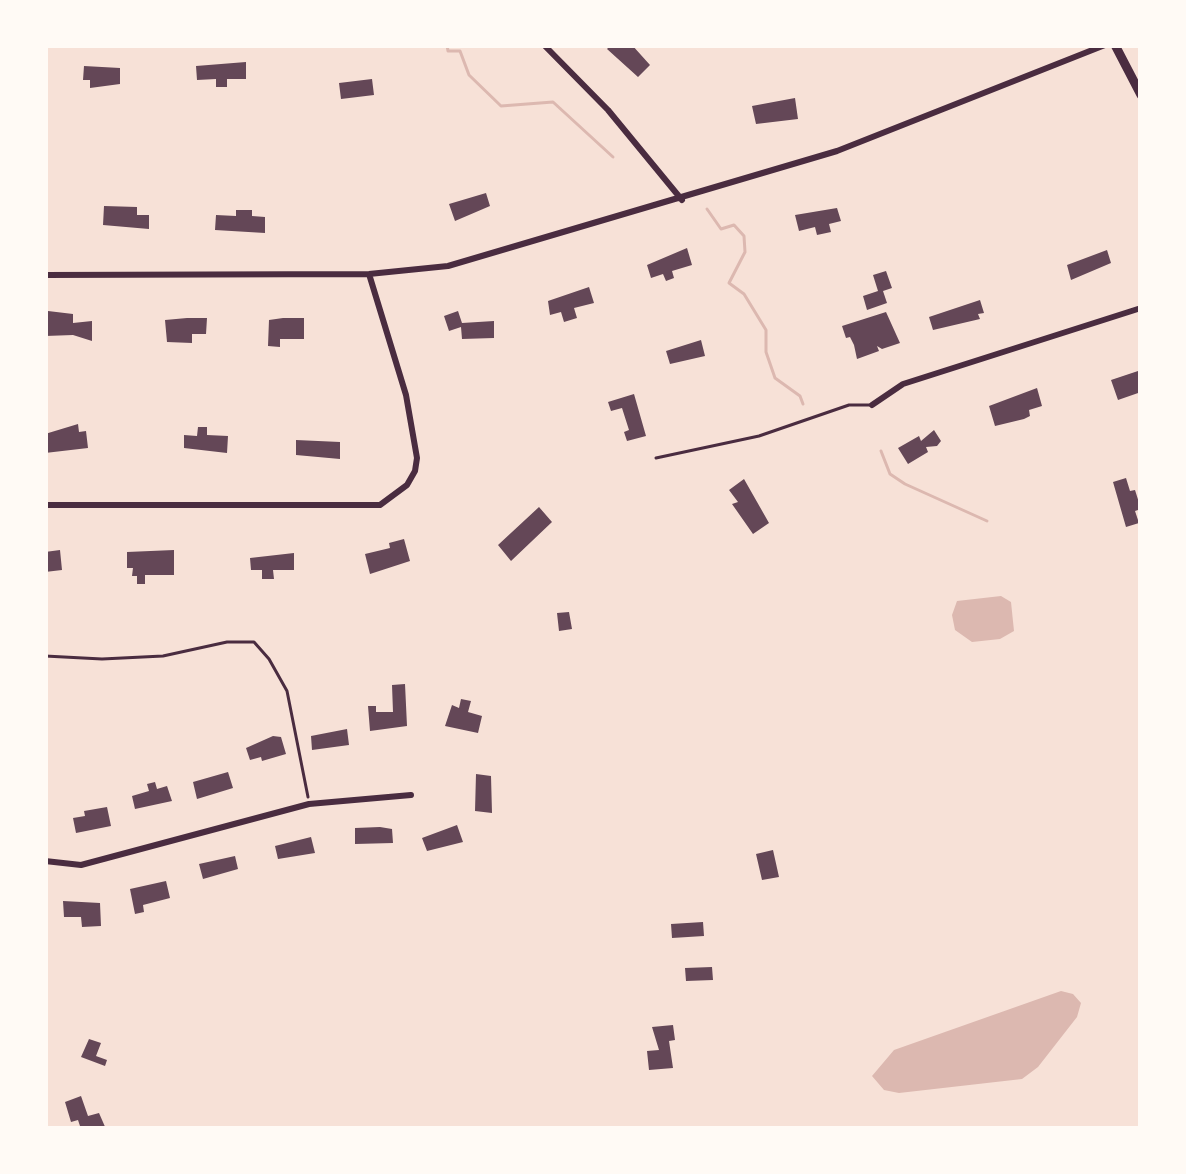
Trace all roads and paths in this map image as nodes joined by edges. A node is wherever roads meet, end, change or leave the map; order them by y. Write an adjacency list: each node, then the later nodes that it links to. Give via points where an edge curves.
1 (544, 45): 5 (street)
2 (1105, 45): 5 (street, via 837,151)
3 (1115, 45): 4 (main road)
4 (1141, 94)
5 (682, 200): 6 (street, via 448,266)
6 (369, 274): 7 (street); 11 (street, via 417,458 406,485 380,505)
7 (45, 275)
8 (1141, 308): 9 (street, via 903,384)
9 (872, 405): 10 (lane)
10 (656, 458)
11 (45, 505)
12 (45, 656): 14 (path, via 164,656 254,642 286,691)
13 (411, 795): 14 (street)
14 (309, 804): 15 (street, via 81,865)
15 (45, 861)

